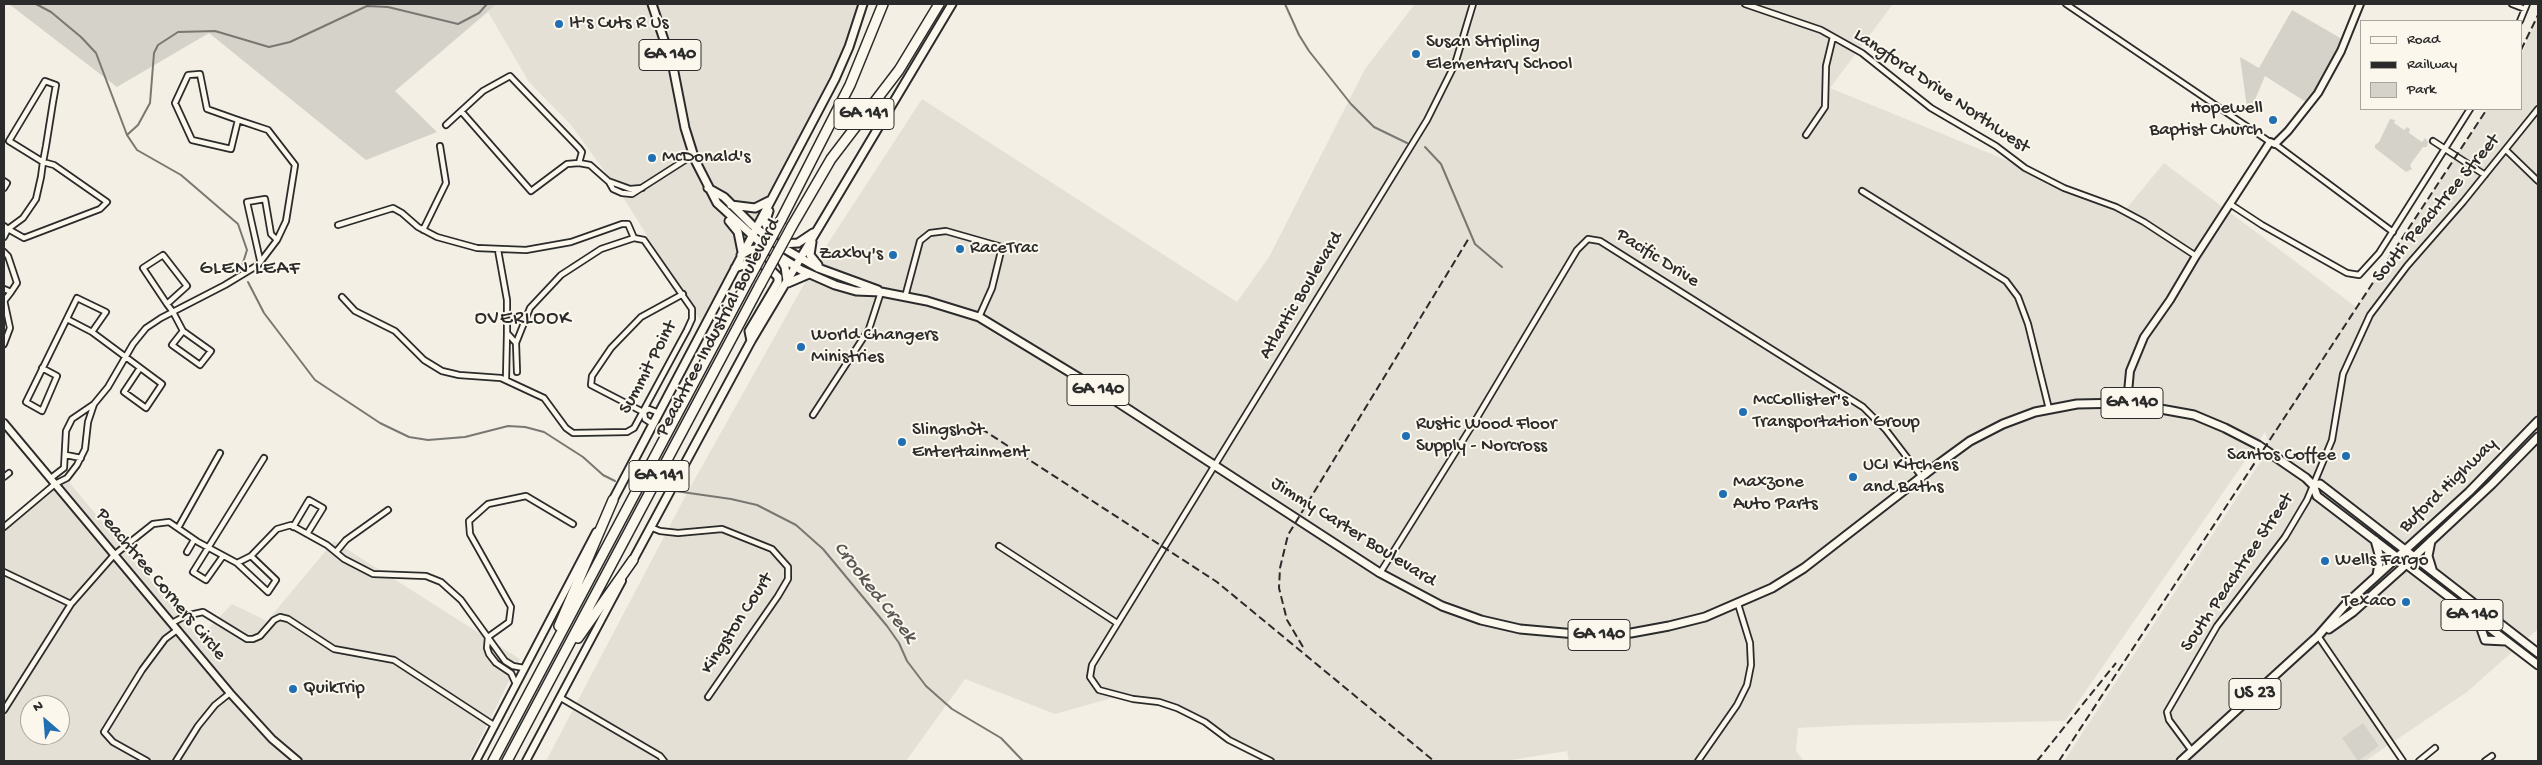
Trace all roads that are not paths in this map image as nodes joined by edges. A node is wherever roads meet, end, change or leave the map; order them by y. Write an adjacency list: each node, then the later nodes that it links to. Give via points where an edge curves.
1 (652, 4): 28 (main road, Jimmy Carter Boulevard / GA 140, via 668,49)
2 (863, 4): 22 (main road, via 841,66)
3 (876, 4): 15 (highway, GA 141)
4 (883, 4): 15 (highway, Peachtree Industrial Boulevard)
5 (939, 4): 143 (highway, Peachtree Industrial Boulevard / GA 141, bridge, via 898,70 831,159 792,226)
6 (952, 4): 44 (main road, Peachtree Industrial Boulevard)
7 (1474, 4): 98 (street, Atlantic Boulevard, via 1455,64 1427,120)
8 (1745, 4): 14 (street, Langford Drive Northwest, via 1809,24)
9 (2066, 4): 24 (street)
10 (2360, 4): 24 (street, via 2341,51 2318,93 2299,120)
11 (2512, 4): 12 (street)
12 (2526, 6): 13 (street)
13 (2520, 20)
14 (1833, 37): 21 (street, via 1826,66 1824,107); 53 (street, Langford Drive Northwest, via 1862,53 1931,108 1996,146 2025,168 2144,222)
15 (867, 45): 145 (highway, Peachtree Industrial Boulevard / GA 141, bridge, via 781,220)
16 (2538, 109): 27 (street, South Peachtree Street)
17 (2469, 110): 26 (street)
18 (461, 111): 20 (street); 30 (street, via 531,190 567,164); 30 (street, via 483,91 510,76 579,148 582,152)
19 (238, 120): 19 (street, via 206,109 200,74 188,75 176,104 192,140 231,149); 48 (street, via 268,130 295,165 286,221)
20 (446, 125)
21 (1806, 135)
22 (803, 140): 37 (main road, Peachtree Industrial Boulevard); 49 (main road, via 804,147 766,217 766,228)
23 (2433, 141): 26 (street)
24 (2273, 143): 38 (street); 45 (street)
25 (440, 146): 42 (street, via 446,183)
26 (2446, 149): 31 (street); 45 (street)
27 (2506, 150): 31 (street, South Peachtree Street); 33 (street)
28 (694, 155): 30 (street, via 632,194 613,189 590,165); 35 (main road, Jimmy Carter Boulevard / GA 140)
29 (43, 162): 29 (street, via 56,85 45,82 9,141); 41 (street, via 36,199 23,218); 41 (street, via 54,165 107,202 100,209 24,238)
30 (579, 163)
31 (2485, 175): 103 (street, South Peachtree Street, via 2407,266 2370,315 2343,374 2332,440)
32 (4, 181): 34 (street, via 7,183)
33 (2538, 181)
34 (4, 188)
35 (708, 188): 39 (main road, Jimmy Carter Boulevard / GA 140); 43 (main road, Jimmy Carter Boulevard / GA 140, via 716,203); 52 (main road, via 714,206 738,232)
36 (1862, 191): 86 (street, via 2006,281 2018,297 2028,322)
37 (771, 199): 39 (main road, via 755,208); 43 (main road, Peachtree Industrial Boulevard)
38 (2230, 204): 45 (street, via 2262,226 2347,273 2359,275); 53 (street)
39 (731, 205): 43 (main road, Jimmy Carter Boulevard / GA 140)
40 (338, 225): 42 (street, via 393,208)
41 (6, 228): 46 (street)
42 (422, 230): 50 (street, via 456,244)
43 (751, 232): 49 (main road, Jimmy Carter Boulevard / GA 140); 49 (main road); 52 (main road, Peachtree Industrial Boulevard)
44 (816, 232): 49 (main road, via 792,245); 55 (main road, Peachtree Industrial Boulevard); 60 (main road, via 810,255 814,262)
45 (2393, 232)
46 (4, 237)
47 (634, 238): 50 (street, Summit Point, via 628,224 622,224 572,242 526,250); 65 (street, Summit Point, via 644,240); 77 (street, via 587,257 547,288 530,308)
48 (278, 240): 56 (street); 56 (street, via 271,234 265,199 246,202)
49 (776, 246): 52 (main road); 54 (main road); 55 (main road, Jimmy Carter Boulevard / GA 140); 57 (main road)
50 (498, 250): 75 (street, via 508,300)
51 (4, 252): 63 (street, via 17,284)
52 (741, 254): 58 (main road, Peachtree Industrial Boulevard)
53 (2196, 256): 84 (street, via 2140,345 2129,374)
54 (779, 257): 57 (main road, Jimmy Carter Boulevard / GA 140); 61 (main road, via 785,267)
55 (800, 258): 57 (main road, Peachtree Industrial Boulevard); 60 (main road, Jimmy Carter Boulevard / GA 140)
56 (260, 260): 70 (street, via 254,269)
57 (797, 267): 59 (main road, Jimmy Carter Boulevard / GA 140); 61 (main road, Peachtree Industrial Boulevard)
58 (735, 268): 76 (main road, via 755,261 778,277 749,331); 88 (main road, Peachtree Industrial Boulevard)
59 (809, 274): 61 (main road); 64 (main road, Jimmy Carter Boulevard / GA 140, via 856,291)
60 (860, 282): 64 (main road, Jimmy Carter Boulevard / GA 140)
61 (785, 284): 76 (main road, Peachtree Industrial Boulevard)
62 (4, 289): 63 (street)
63 (11, 292): 68 (street)
64 (881, 292): 67 (main road, Jimmy Carter Boulevard / GA 140); 89 (street, via 869,329)
65 (683, 294): 87 (street, Summit Point, via 692,309 692,319); 87 (street, via 641,317 611,348 592,376 591,385)
66 (342, 297): 83 (street, via 361,315 395,331 424,360 442,371)
67 (905, 297): 71 (main road, Jimmy Carter Boulevard / GA 140); 71 (street, via 920,241 930,233 946,231 1002,247 992,288)
68 (4, 301): 78 (street, via 10,328)
69 (167, 304): 69 (street, via 187,286 163,255 143,268); 70 (street)
70 (173, 312): 73 (street); 79 (street, via 146,328)
71 (980, 317): 98 (main road, Jimmy Carter Boulevard / GA 140)
72 (66, 318): 74 (street); 74 (street, via 76,298 106,312); 80 (street)
73 (183, 330): 73 (street, via 172,345 200,366 211,350)
74 (92, 332): 79 (street)
75 (507, 333): 77 (street); 83 (street)
76 (751, 341): 109 (main road, Peachtree Industrial Boulevard)
77 (516, 343): 82 (street)
78 (4, 344)
79 (124, 357): 81 (street); 85 (street, via 108,387)
80 (42, 368): 80 (street, via 57,376 42,411 26,402)
81 (140, 368): 81 (street, via 162,384 146,408 124,392)
82 (516, 372)
83 (506, 379): 87 (street, Summit Point, via 544,398 573,433 627,432 634,428)
84 (2127, 403): 86 (main road, Jimmy Carter Boulevard / GA 140, via 2077,404); 103 (main road, Jimmy Carter Boulevard / GA 140, via 2184,412 2225,428 2258,445)
85 (94, 404): 95 (street, via 72,419 66,431); 96 (street, via 85,449)
86 (2049, 409): 101 (main road, Jimmy Carter Boulevard / GA 140, via 2004,424 1978,437)
87 (643, 412): 88 (street, via 649,409); 92 (street, via 645,419)
88 (659, 414): 92 (main road, Peachtree Industrial Boulevard)
89 (813, 415)
90 (2538, 421): 117 (main road, Buford Highway / US 23, via 2469,492)
91 (4, 423): 102 (street, Peachtree Corners Circle)
92 (654, 424): 104 (main road, Peachtree Industrial Boulevard)
93 (2538, 437): 114 (main road, Buford Highway / US 23)
94 (220, 453): 110 (street)
95 (66, 454): 96 (street); 102 (street, via 64,468)
96 (80, 458): 102 (street, via 67,478)
97 (264, 458): 116 (street)
98 (1216, 466): 130 (main road, Jimmy Carter Boulevard / GA 140); 136 (street, Atlantic Boulevard)
99 (9, 473): 100 (street)
100 (4, 477)
101 (1922, 477): 130 (street, Pacific Drive, via 1886,430 1863,407 1600,241 1588,239 1577,250); 133 (main road, Jimmy Carter Boulevard / GA 140, via 1804,568)
102 (53, 481): 107 (street); 120 (street, Peachtree Corners Circle)
103 (2313, 485): 113 (main road, Jimmy Carter Boulevard / GA 140, via 2316,496); 117 (main road, Jimmy Carter Boulevard / GA 140, via 2320,484); 153 (street, South Peachtree Street, via 2292,526 2217,626 2167,712 2169,720)
104 (613, 500): 144 (street, Peachtree Industrial Boulevard); 145 (highway)
105 (388, 510): 119 (street, via 346,540)
106 (574, 524): 139 (street, via 526,496 488,504 469,521 470,534 511,607 509,622)
107 (4, 527)
108 (293, 527): 111 (street); 111 (street, via 309,500 323,508); 122 (street, via 277,529)
109 (650, 527): 125 (main road, Peachtree Industrial Boulevard); 148 (street, Kingston Court, via 678,533 722,529 772,549 788,567 788,579 778,596)
110 (178, 528): 112 (street); 120 (street, via 168,522 154,524)
111 (307, 534): 119 (street)
112 (194, 540): 116 (street); 118 (street)
113 (2374, 540): 124 (main road, Jimmy Carter Boulevard / GA 140); 131 (main road, via 2380,558)
114 (2431, 540): 123 (main road, Buford Highway / US 23); 128 (main road, via 2428,556)
115 (999, 546): 136 (street)
116 (207, 547): 121 (street); 121 (street, via 194,572 206,580)
117 (2406, 549): 123 (main road, Jimmy Carter Boulevard / GA 140); 124 (main road, Buford Highway / US 23)
118 (187, 552)
119 (336, 552): 139 (street, via 373,574 419,575 441,582 461,600)
120 (114, 554): 132 (street); 135 (street, Peachtree Corners Circle)
121 (223, 556): 126 (street)
122 (251, 556): 126 (street); 126 (street, via 276,580 268,592)
123 (2414, 556): 127 (main road, Buford Highway / US 23); 128 (main road, Jimmy Carter Boulevard / GA 140)
124 (2398, 558): 127 (main road, Jimmy Carter Boulevard / GA 140); 131 (main road, Buford Highway / US 23)
125 (633, 560): 143 (highway); 149 (street, Peachtree Industrial Boulevard)
126 (237, 563)
127 (2406, 564): 134 (main road, Jimmy Carter Boulevard / GA 140); 138 (main road, Buford Highway / US 23, via 2353,612)
128 (2432, 569): 141 (main road, Jimmy Carter Boulevard / GA 140)
129 (4, 572): 132 (street)
130 (1380, 573): 133 (main road, Jimmy Carter Boulevard / GA 140, via 1442,606 1481,620 1558,634 1607,635 1669,626)
131 (2376, 577): 138 (main road, Buford Highway / US 23, via 2346,603)
132 (72, 604): 150 (street)
133 (1738, 604): 164 (street, via 1750,643 1751,665 1747,685)
134 (2476, 618): 140 (main road, Jimmy Carter Boulevard / GA 140); 140 (main road, via 2485,640)
135 (172, 623): 137 (street, Peachtree Corners Circle); 151 (street, via 203,612 247,639 253,639 274,620 288,618 334,649 394,660)
136 (1117, 623): 163 (street, Atlantic Boulevard, via 1092,665 1090,677 1099,690 1177,708)
137 (177, 630): 147 (street, Peachtree Corners Circle); 155 (street, via 165,639 142,670 104,732 113,742)
138 (2318, 636): 153 (main road, Buford Highway / US 23); 166 (street)
139 (488, 638): 144 (street, via 505,661); 146 (street, via 490,654 496,663 511,673)
140 (2508, 642): 142 (main road, Jimmy Carter Boulevard / GA 140)
141 (2538, 653)
142 (2538, 665)
143 (558, 666): 160 (highway, Peachtree Industrial Boulevard / GA 141)
144 (524, 668): 146 (street, Peachtree Industrial Boulevard)
145 (536, 680): 159 (highway, Peachtree Industrial Boulevard / GA 141)
146 (516, 684): 151 (street, Peachtree Industrial Boulevard)
147 (230, 693): 156 (street, via 198,726); 157 (street, Peachtree Corners Circle, via 272,739)
148 (708, 697)
149 (561, 698): 161 (street, Peachtree Industrial Boulevard); 162 (street)
150 (4, 710)
151 (495, 726): 158 (street, Peachtree Industrial Boulevard)
152 (2436, 748): 167 (street)
153 (2192, 751): 165 (main road, Buford Highway / US 23)
154 (2492, 756): 168 (street)
155 (146, 761)
156 (176, 761)
157 (298, 761)
158 (476, 761)
159 (493, 761)
160 (507, 761)
161 (526, 761)
162 (664, 761)
163 (1271, 761)
164 (1698, 761)
165 (2181, 761)
166 (2403, 761)
167 (2419, 761)
168 (2485, 761)

